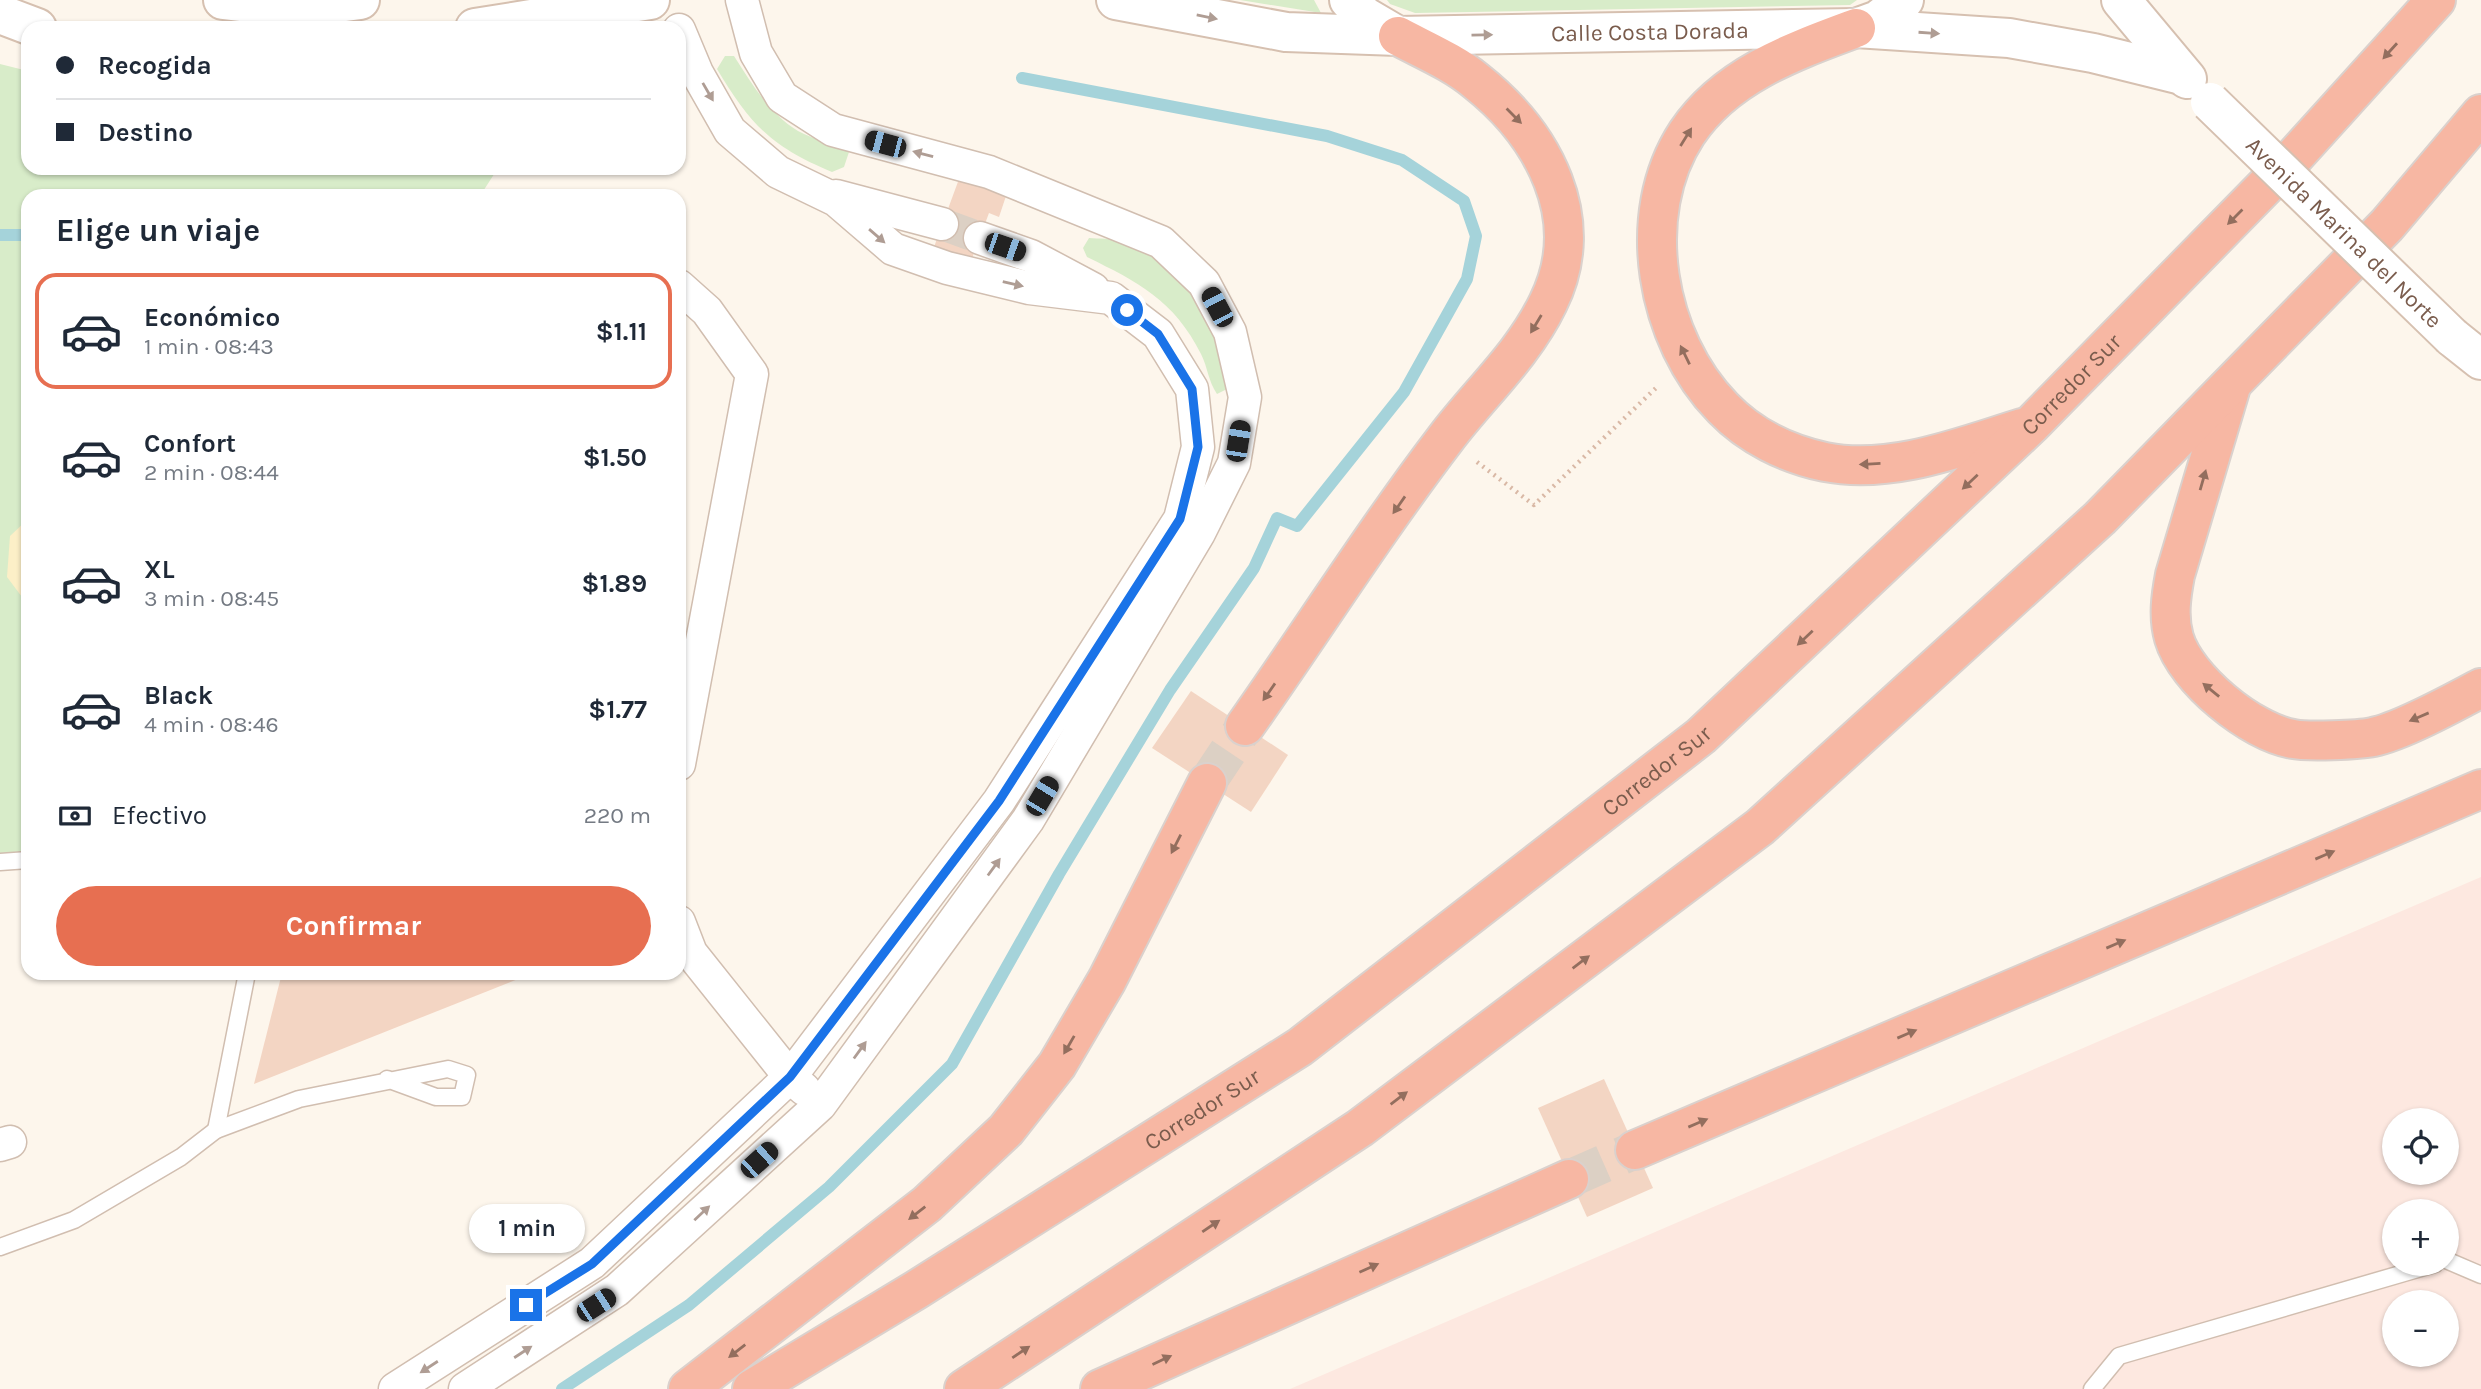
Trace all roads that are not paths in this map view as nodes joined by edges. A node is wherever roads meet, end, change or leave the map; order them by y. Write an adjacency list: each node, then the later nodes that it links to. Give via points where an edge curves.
1 (223, 0): 2 (main road, via 336,4)
2 (359, 0)
3 (650, 0): 12 (main road)
4 (666, 0): 13 (street)
5 (742, 0): 40 (street, one-way to 5, via 1042,796 1199,533 1234,463 1245,397 1230,332 1204,283 1161,242 989,172 833,130 782,97 757,52)
6 (1115, 0): 16 (main road, Calle Costa Dorada, one-way to 16, via 1286,32)
7 (1349, 0): 16 (main road, via 1364,16)
8 (1904, 0): 15 (main road, via 1878,20)
9 (2122, 0): 18 (main road, Calle Costa Dorada)
10 (2436, 0): 28 (highway, Corredor Sur, one-way to 28, via 2293,158)
11 (0, 14): 14 (main road)
12 (519, 21)
13 (675, 21)
14 (21, 22)
15 (1856, 28): 16 (main road, Calle Costa Dorada, one-way to 15); 18 (main road, Calle Costa Dorada, one-way to 18, via 2009,38 2093,52); 28 (highway, one-way to 15, via 1898,462 1826,462 1777,447 1751,431 1724,409 1687,359 1665,301 1660,270 1660,207 1687,132 1707,108 1750,74)
16 (1398, 36): 30 (highway, one-way to 30, via 1476,80 1522,124 1549,166 1560,197 1564,221 1560,272 1550,301 1520,350 1446,438)
17 (686, 46): 21 (street, one-way to 21, via 730,131 778,172)
18 (2182, 75): 19 (main road, Calle Costa Dorada)
19 (2210, 102): 26 (main road, Avenida Marina del Norte, bridge)
20 (2481, 114): 27 (highway, via 2387,225)
21 (825, 194): 22 (street); 25 (street, one-way to 25, via 893,249 1029,288)
22 (942, 224)
23 (980, 238): 25 (street, via 1031,256)
24 (686, 292): 31 (street, via 707,311 752,373)
25 (1111, 298): 38 (street, via 1158,334 1192,389 1198,447 1180,519 999,801)
26 (2467, 349)
27 (2232, 383): 29 (highway, one-way to 27, via 2374,737 2293,739 2253,723 2185,664 2174,638 2170,605 2175,575); 52 (highway, one-way to 27, via 1360,1128 1760,827 2100,518)
28 (2031, 425): 51 (highway, Corredor Sur, one-way to 51, via 1701,736 1300,1047)
29 (2481, 688)
30 (1245, 726)
31 (686, 727)
32 (1207, 783): 50 (highway, one-way to 50, via 1107,980 1057,1065 1006,1130 928,1204)
33 (2481, 789): 42 (highway, one-way to 33)
34 (21, 860): 35 (lane)
35 (0, 862)
36 (686, 940): 38 (street, via 691,953)
37 (246, 980): 41 (lane)
38 (790, 1077): 40 (street); 48 (street, one-way to 48, via 592,1264)
39 (387, 1079): 41 (lane, via 299,1098)
40 (820, 1105): 49 (street, one-way to 40, via 617,1290)
41 (216, 1130): 44 (lane, via 181,1157 74,1220)
42 (1635, 1150)
43 (1570, 1179): 53 (highway, one-way to 43)
44 (0, 1247)
45 (2459, 1266): 46 (lane)
46 (2481, 1275)
47 (2394, 1276): 54 (lane, via 2119,1356)
48 (395, 1389)
49 (465, 1389)
50 (688, 1389)
51 (752, 1389)
52 (964, 1389)
53 (1100, 1389)
54 (2092, 1389)

